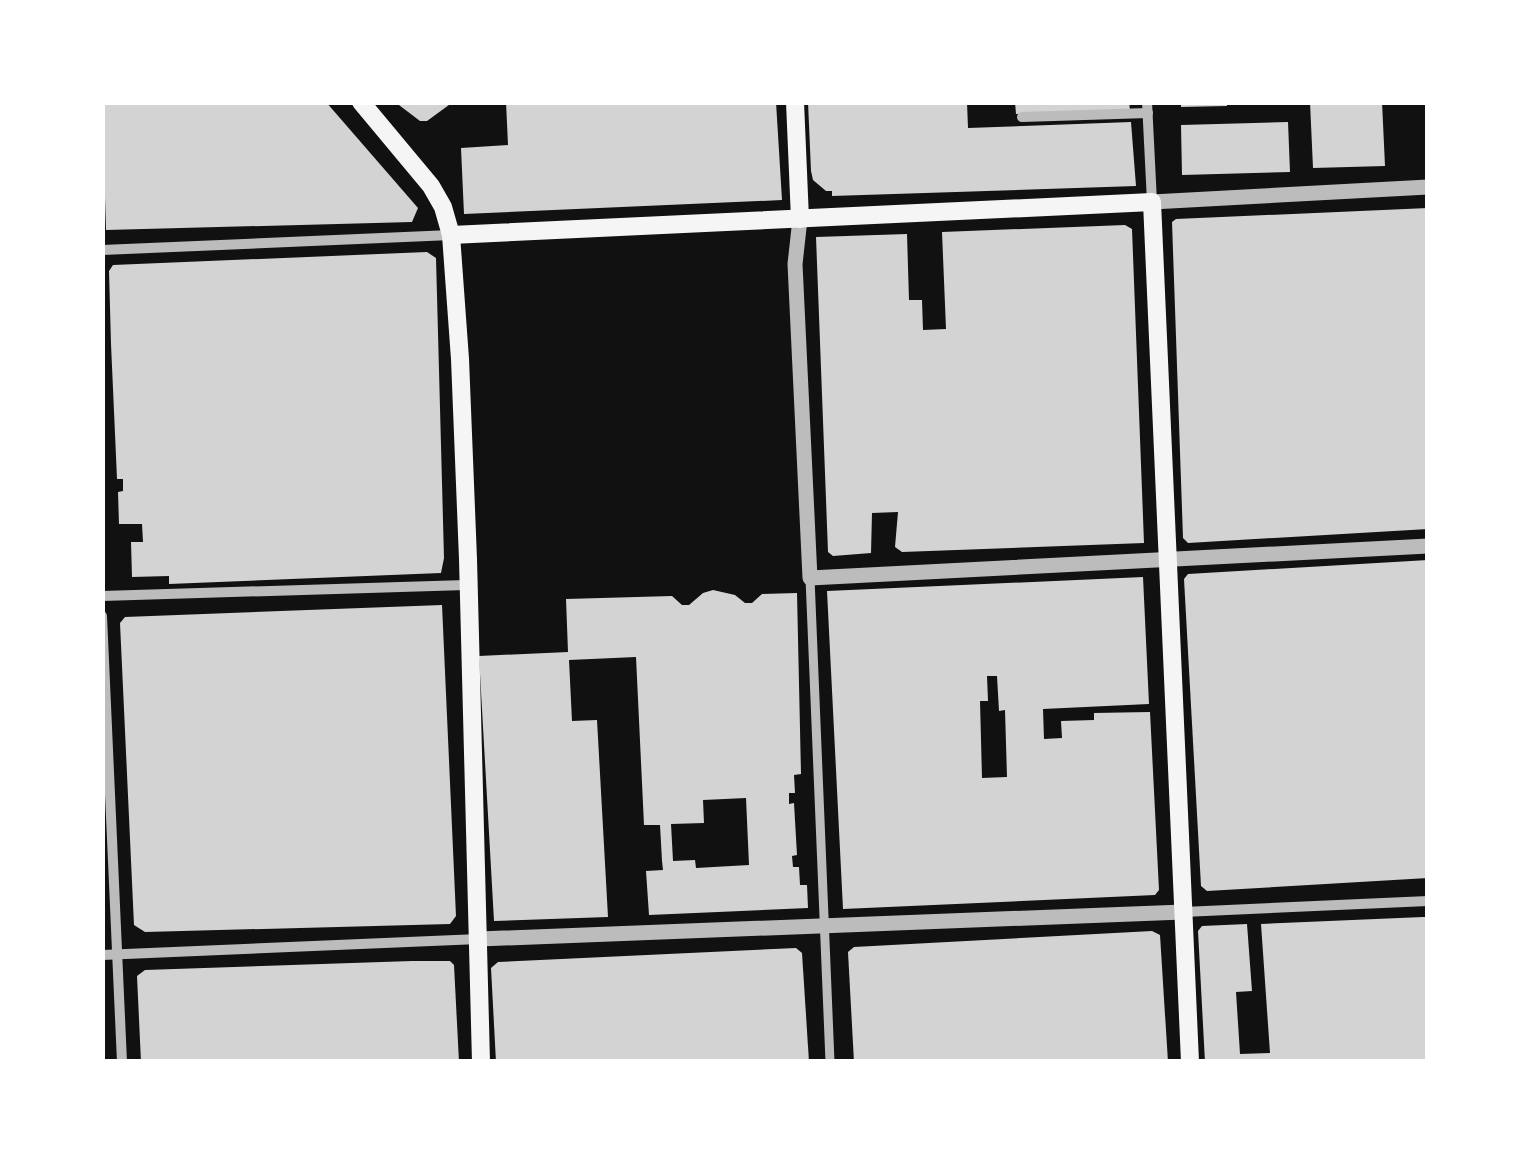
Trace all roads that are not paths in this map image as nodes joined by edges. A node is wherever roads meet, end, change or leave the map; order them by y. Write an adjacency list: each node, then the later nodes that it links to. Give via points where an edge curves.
1 (361, 102): 8 (main road, via 431,186)
2 (795, 102): 7 (main road)
3 (1148, 108): 4 (street); 6 (street)
4 (1022, 117)
5 (1428, 187): 6 (street)
6 (1152, 202): 7 (main road); 11 (main road)
7 (800, 219): 8 (main road); 12 (street, via 795,264)
8 (450, 235): 9 (street); 13 (main road)
9 (102, 250)
10 (1428, 546): 11 (street)
11 (1165, 560): 12 (street); 17 (main road)
12 (810, 578): 18 (street)
13 (466, 586): 14 (street); 19 (main road)
14 (102, 596)
15 (102, 616): 21 (street)
16 (1428, 901): 17 (street)
17 (1183, 912): 18 (street); 25 (main road)
18 (824, 924): 19 (street); 24 (street)
19 (479, 939): 21 (street); 23 (main road)
20 (102, 954): 21 (street)
21 (118, 954): 22 (street)
22 (122, 1062)
23 (482, 1062)
24 (830, 1062)
25 (1190, 1062)

